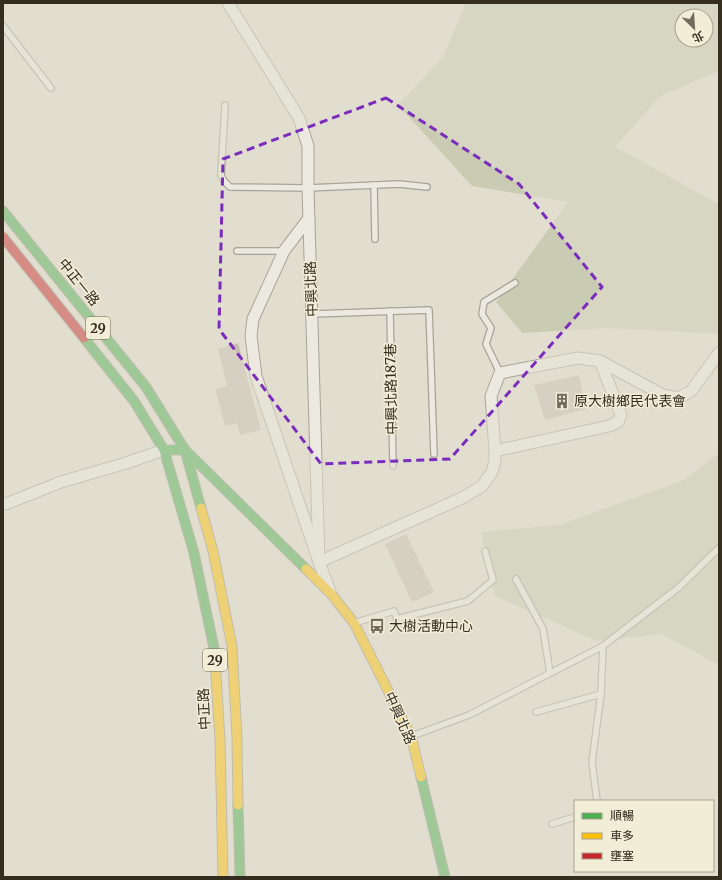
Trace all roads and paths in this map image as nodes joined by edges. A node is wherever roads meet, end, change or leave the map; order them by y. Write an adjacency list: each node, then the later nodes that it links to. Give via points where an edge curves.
1 (228, 3): 7 (street, 中興北路, via 300,118 308,146)
2 (3, 26): 3 (lane)
3 (51, 88)
4 (225, 105): 7 (lane, via 221,175 230,187)
5 (374, 185): 6 (lane); 7 (lane); 11 (lane)
6 (427, 187)
7 (308, 188): 9 (street, 中興北路)
8 (3, 210): 21 (main road, 中正一路 / 29, via 146,388)
9 (309, 218): 13 (street); 16 (street, 中興北路)
10 (3, 237): 20 (main road, 29, via 134,401)
11 (375, 239)
12 (237, 251): 13 (lane)
13 (284, 252): 28 (street, via 253,319 251,336 256,376)
14 (515, 283): 19 (lane, via 484,302 482,314 491,328 486,344)
15 (390, 311): 16 (lane); 23 (lane, via 429,310); 24 (lane, 中興北路187巷)
16 (312, 314): 28 (street, 中興北路)
17 (719, 353): 18 (street, via 691,391 679,398 663,395)
18 (600, 361): 19 (street, via 578,358); 22 (street, via 621,415 618,422)
19 (500, 373): 22 (street, via 491,396)
20 (164, 450): 21 (main road); 25 (street, via 61,482); 40 (main road, 中正路 / 29, via 194,553 215,653)
21 (185, 450): 30 (main road, 中興北路); 41 (main road, 29, via 213,551 232,646)
22 (495, 451): 28 (street, via 492,472 482,486 462,498)
23 (434, 454)
24 (392, 466)
25 (3, 505)
26 (719, 548): 32 (lane, via 678,588)
27 (485, 551): 31 (lane, via 493,580 468,600 397,619 394,611)
28 (319, 562): 30 (street, 中興北路)
29 (516, 579): 33 (lane, via 543,629)
30 (332, 595): 31 (main road, 中興北路)
31 (354, 623): 36 (main road, 中興北路)
32 (603, 646): 33 (lane); 34 (lane)
33 (550, 673): 36 (lane, via 469,715)
34 (601, 694): 35 (lane); 37 (lane, via 592,762)
35 (536, 712)
36 (412, 736): 42 (main road, 中興北路)
37 (598, 800)
38 (574, 817): 39 (lane)
39 (552, 824)
40 (223, 877)
41 (240, 877)
42 (444, 877)

